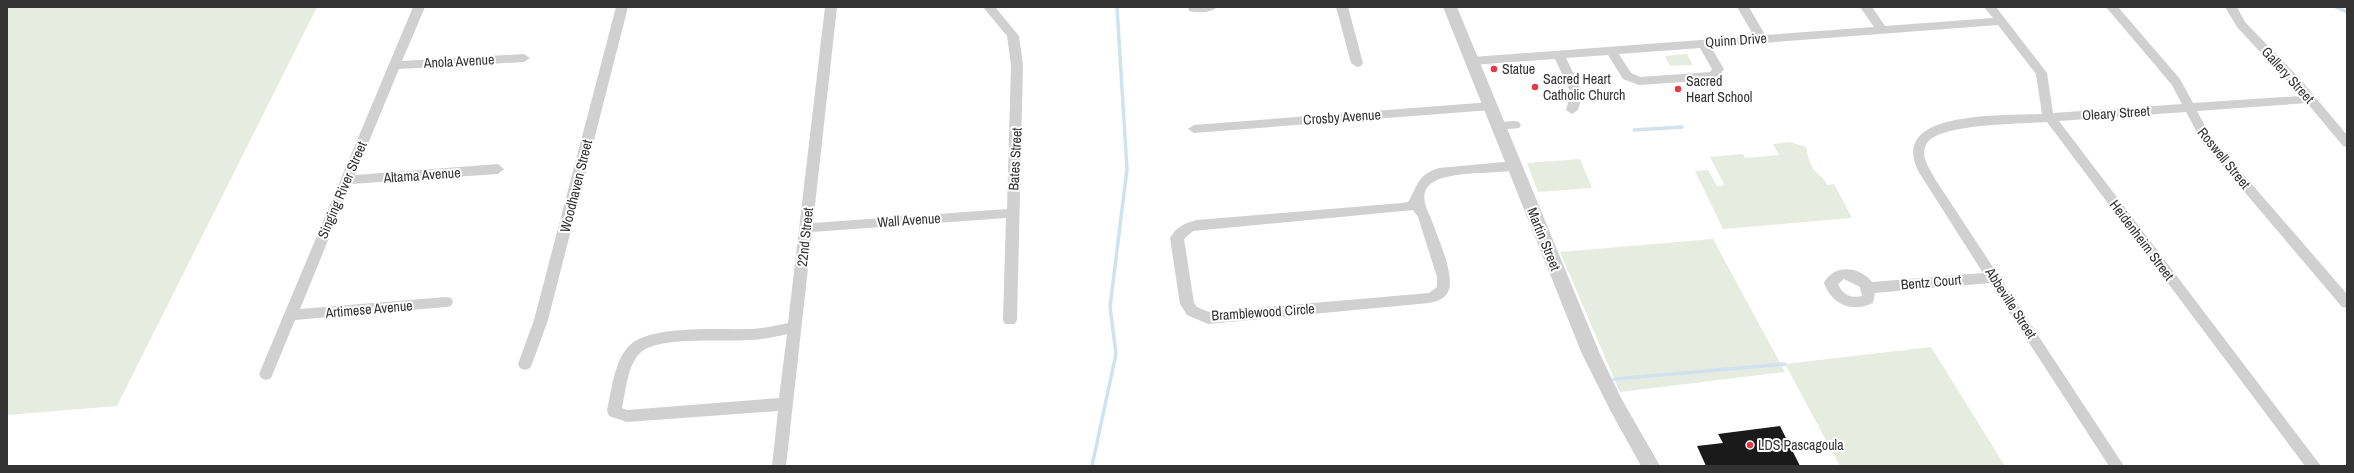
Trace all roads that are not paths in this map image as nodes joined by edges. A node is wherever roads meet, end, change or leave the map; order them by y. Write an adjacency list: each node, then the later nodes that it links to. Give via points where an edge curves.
1 (419, 7): 23 (street, Singing River Street)
2 (622, 7): 47 (street, Woodhaven Street, via 541,320)
3 (831, 7): 39 (street, 22nd Street)
4 (989, 7): 38 (street, Bates Street, via 1009,29 1016,47 1017,114)
5 (1210, 7): 13 (street)
6 (1342, 7): 22 (street)
7 (1450, 7): 21 (street, Martin Street)
8 (1743, 7): 16 (street)
9 (1866, 7): 15 (street)
10 (1990, 7): 14 (street, Heidenheim Street)
11 (2112, 7): 26 (street, Roswell Street, via 2163,66)
12 (2231, 7): 24 (street, Gallery Street, via 2240,24)
13 (1193, 8)
14 (2001, 21): 15 (street, Quinn Drive); 28 (street, Heidenheim Street, via 2043,77 2046,90 2044,104)
15 (1882, 30): 16 (street, Quinn Drive)
16 (1762, 39): 17 (street, Quinn Drive)
17 (1703, 42): 18 (street, Quinn Drive); 18 (street, via 1718,69 1714,76 1639,81 1627,76)
18 (1611, 50): 19 (street, Quinn Drive)
19 (1559, 54): 21 (street, Quinn Drive); 27 (street, via 1577,93)
20 (524, 58): 23 (street, Anola Avenue)
21 (1472, 61): 25 (street, Martin Street)
22 (1357, 63)
23 (394, 65): 36 (street, Singing River Street)
24 (2311, 99): 26 (street, Oleary Street); 33 (street, Gallery Street)
25 (1491, 106): 30 (street, Martin Street); 31 (street, Crosby Avenue)
26 (2190, 107): 28 (street, Oleary Street); 43 (street, Roswell Street, via 2198,127 2207,140)
27 (1572, 110)
28 (2050, 118): 32 (street, Oleary Street, via 1939,128); 53 (street, Heidenheim Street)
29 (1515, 125): 30 (street)
30 (1499, 126): 34 (street, Martin Street)
31 (1194, 129)
32 (1924, 138): 40 (street, Abbeville Street, via 1919,145 1919,160)
33 (2347, 143)
34 (1515, 166): 37 (street, via 1430,176 1422,183); 51 (street, Martin Street, via 1591,354)
35 (498, 169): 36 (street, Altama Avenue)
36 (347, 180): 44 (street, Singing River Street)
37 (1416, 204): 37 (street, Bramblewood Circle, via 1188,227 1177,238 1187,304 1192,311 1208,318 1437,296 1443,291 1444,277 1424,216)
38 (1013, 213): 39 (street, Wall Avenue); 45 (street, Bates Street, via 1008,305)
39 (806, 228): 46 (street, 22nd Street)
40 (1994, 277): 41 (street, Bentz Court); 52 (street, Abbeville Street)
41 (1868, 288)
42 (446, 302): 44 (street, Artimese Avenue)
43 (2347, 303)
44 (292, 315): 48 (street, Singing River Street)
45 (1010, 320)
46 (795, 328): 49 (street, 22nd Street); 49 (street, via 759,334 650,340 636,349 629,360 614,412 627,416)
47 (525, 364)
48 (266, 374)
49 (785, 404): 50 (street, 22nd Street)
50 (779, 466)
51 (1651, 466)
52 (2117, 466)
53 (2314, 466)

